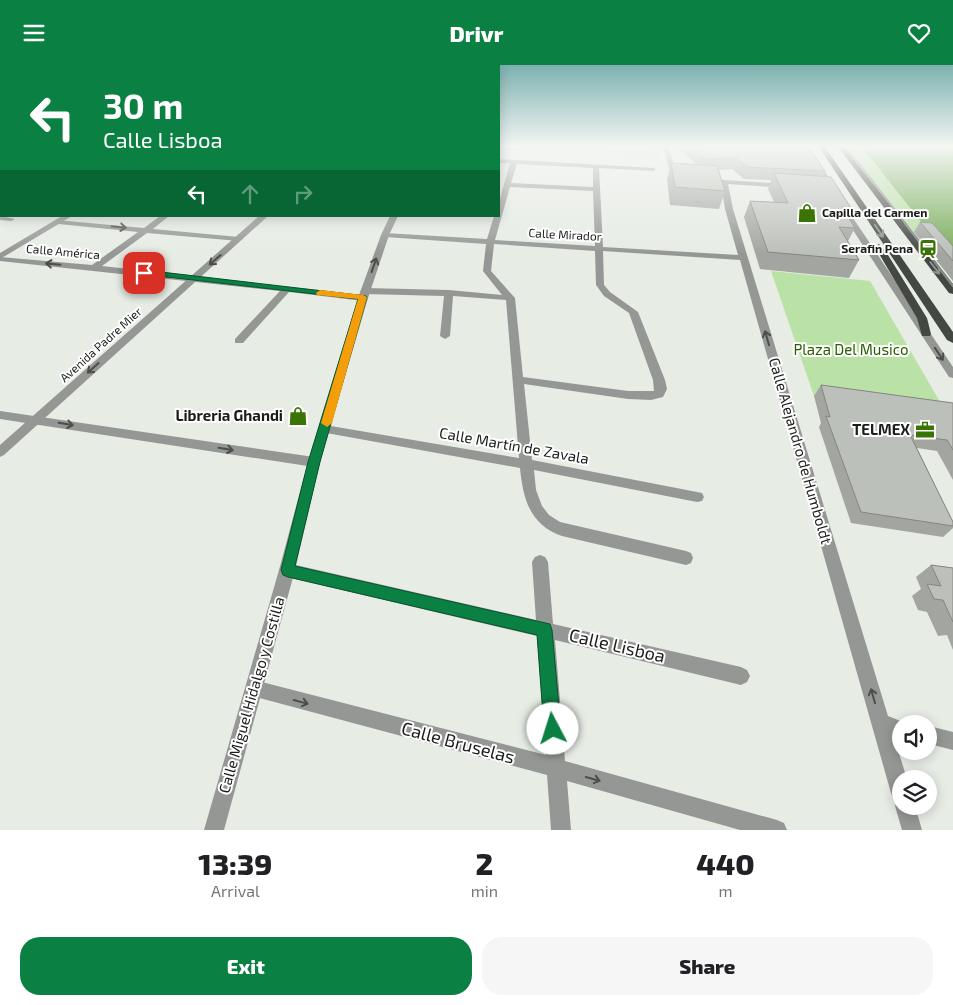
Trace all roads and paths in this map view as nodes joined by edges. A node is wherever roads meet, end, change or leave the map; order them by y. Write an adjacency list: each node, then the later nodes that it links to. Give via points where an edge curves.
1 (596, 183): 11 (street)
2 (724, 183): 28 (street, Calle Alejandro de Humboldt)
3 (748, 183): 9 (street)
4 (830, 183): 12 (street)
5 (845, 183): 36 (highway, via 848,195 922,318)
6 (848, 183): 38 (highway, one-way to 38)
7 (870, 183): 32 (highway, one-way to 32)
8 (507, 185): 11 (street); 13 (street)
9 (794, 186)
10 (824, 188): 12 (street)
11 (596, 189): 26 (street)
12 (834, 189): 36 (street, via 851,221)
13 (500, 208)
14 (66, 217): 21 (street)
15 (163, 217): 22 (street)
16 (263, 217): 24 (street, Avenida Padre Mier)
17 (394, 217): 23 (street, Calle Miguel Hidalgo y Costilla)
18 (497, 217): 25 (street)
19 (0, 218): 20 (street)
20 (11, 219)
21 (59, 222): 22 (street, one-way to 22); 27 (street)
22 (145, 230): 24 (street); 29 (street)
23 (385, 235): 25 (street, Calle Mirador); 34 (street, Calle Miguel Hidalgo y Costilla, one-way to 23)
24 (239, 239): 30 (street, Avenida Padre Mier, one-way to 30)
25 (490, 242): 26 (street, Calle Mirador); 35 (street, via 487,271)
26 (598, 249): 28 (street, Calle Mirador); 41 (street, via 600,285 632,312 659,380 659,394 628,395)
27 (0, 258): 29 (street, Calle América, one-way to 27)
28 (744, 258): 55 (street, Calle Alejandro de Humboldt, one-way to 28)
29 (94, 268): 30 (street, Calle América)
30 (195, 278): 31 (street, Calle América); 43 (street, Avenida Padre Mier, one-way to 43)
31 (287, 289): 34 (street, Calle América); 39 (street)
32 (953, 291)
33 (449, 293): 34 (street, Calle América); 35 (street, Calle América); 37 (street)
34 (364, 294): 44 (street, Calle Miguel Hidalgo y Costilla)
35 (510, 298): 41 (street)
36 (926, 334): 40 (street, one-way to 40)
37 (446, 336)
38 (953, 340)
39 (238, 341)
40 (953, 375)
41 (520, 380): 47 (street)
42 (0, 415): 43 (street)
43 (36, 420): 45 (street, Avenida Padre Mier); 46 (street, one-way to 46)
44 (325, 429): 46 (street, Calle Miguel Hidalgo y Costilla); 47 (street, Calle Martín de Zavala)
45 (0, 452)
46 (314, 462): 51 (street, Calle Miguel Hidalgo y Costilla)
47 (526, 464): 48 (street, Calle Martín de Zavala); 49 (street, via 529,490 537,514 548,524)
48 (697, 497)
49 (686, 558)
50 (540, 562): 52 (street)
51 (288, 570): 52 (street, Calle Lisboa); 54 (street, Calle Miguel Hidalgo y Costilla)
52 (544, 630): 53 (street, Calle Lisboa); 59 (street)
53 (742, 675)
54 (254, 689): 59 (street, Calle Bruselas, one-way to 59); 62 (street, Calle Miguel Hidalgo y Costilla)
55 (881, 724): 56 (street); 60 (street, Calle Alejandro de Humboldt)
56 (892, 727)
57 (937, 737): 58 (street)
58 (953, 741)
59 (556, 768): 63 (street); 64 (street, Calle Bruselas, one-way to 64)
60 (894, 770)
61 (908, 815): 65 (street)
62 (214, 830)
63 (561, 830)
64 (777, 830)
65 (912, 830)

